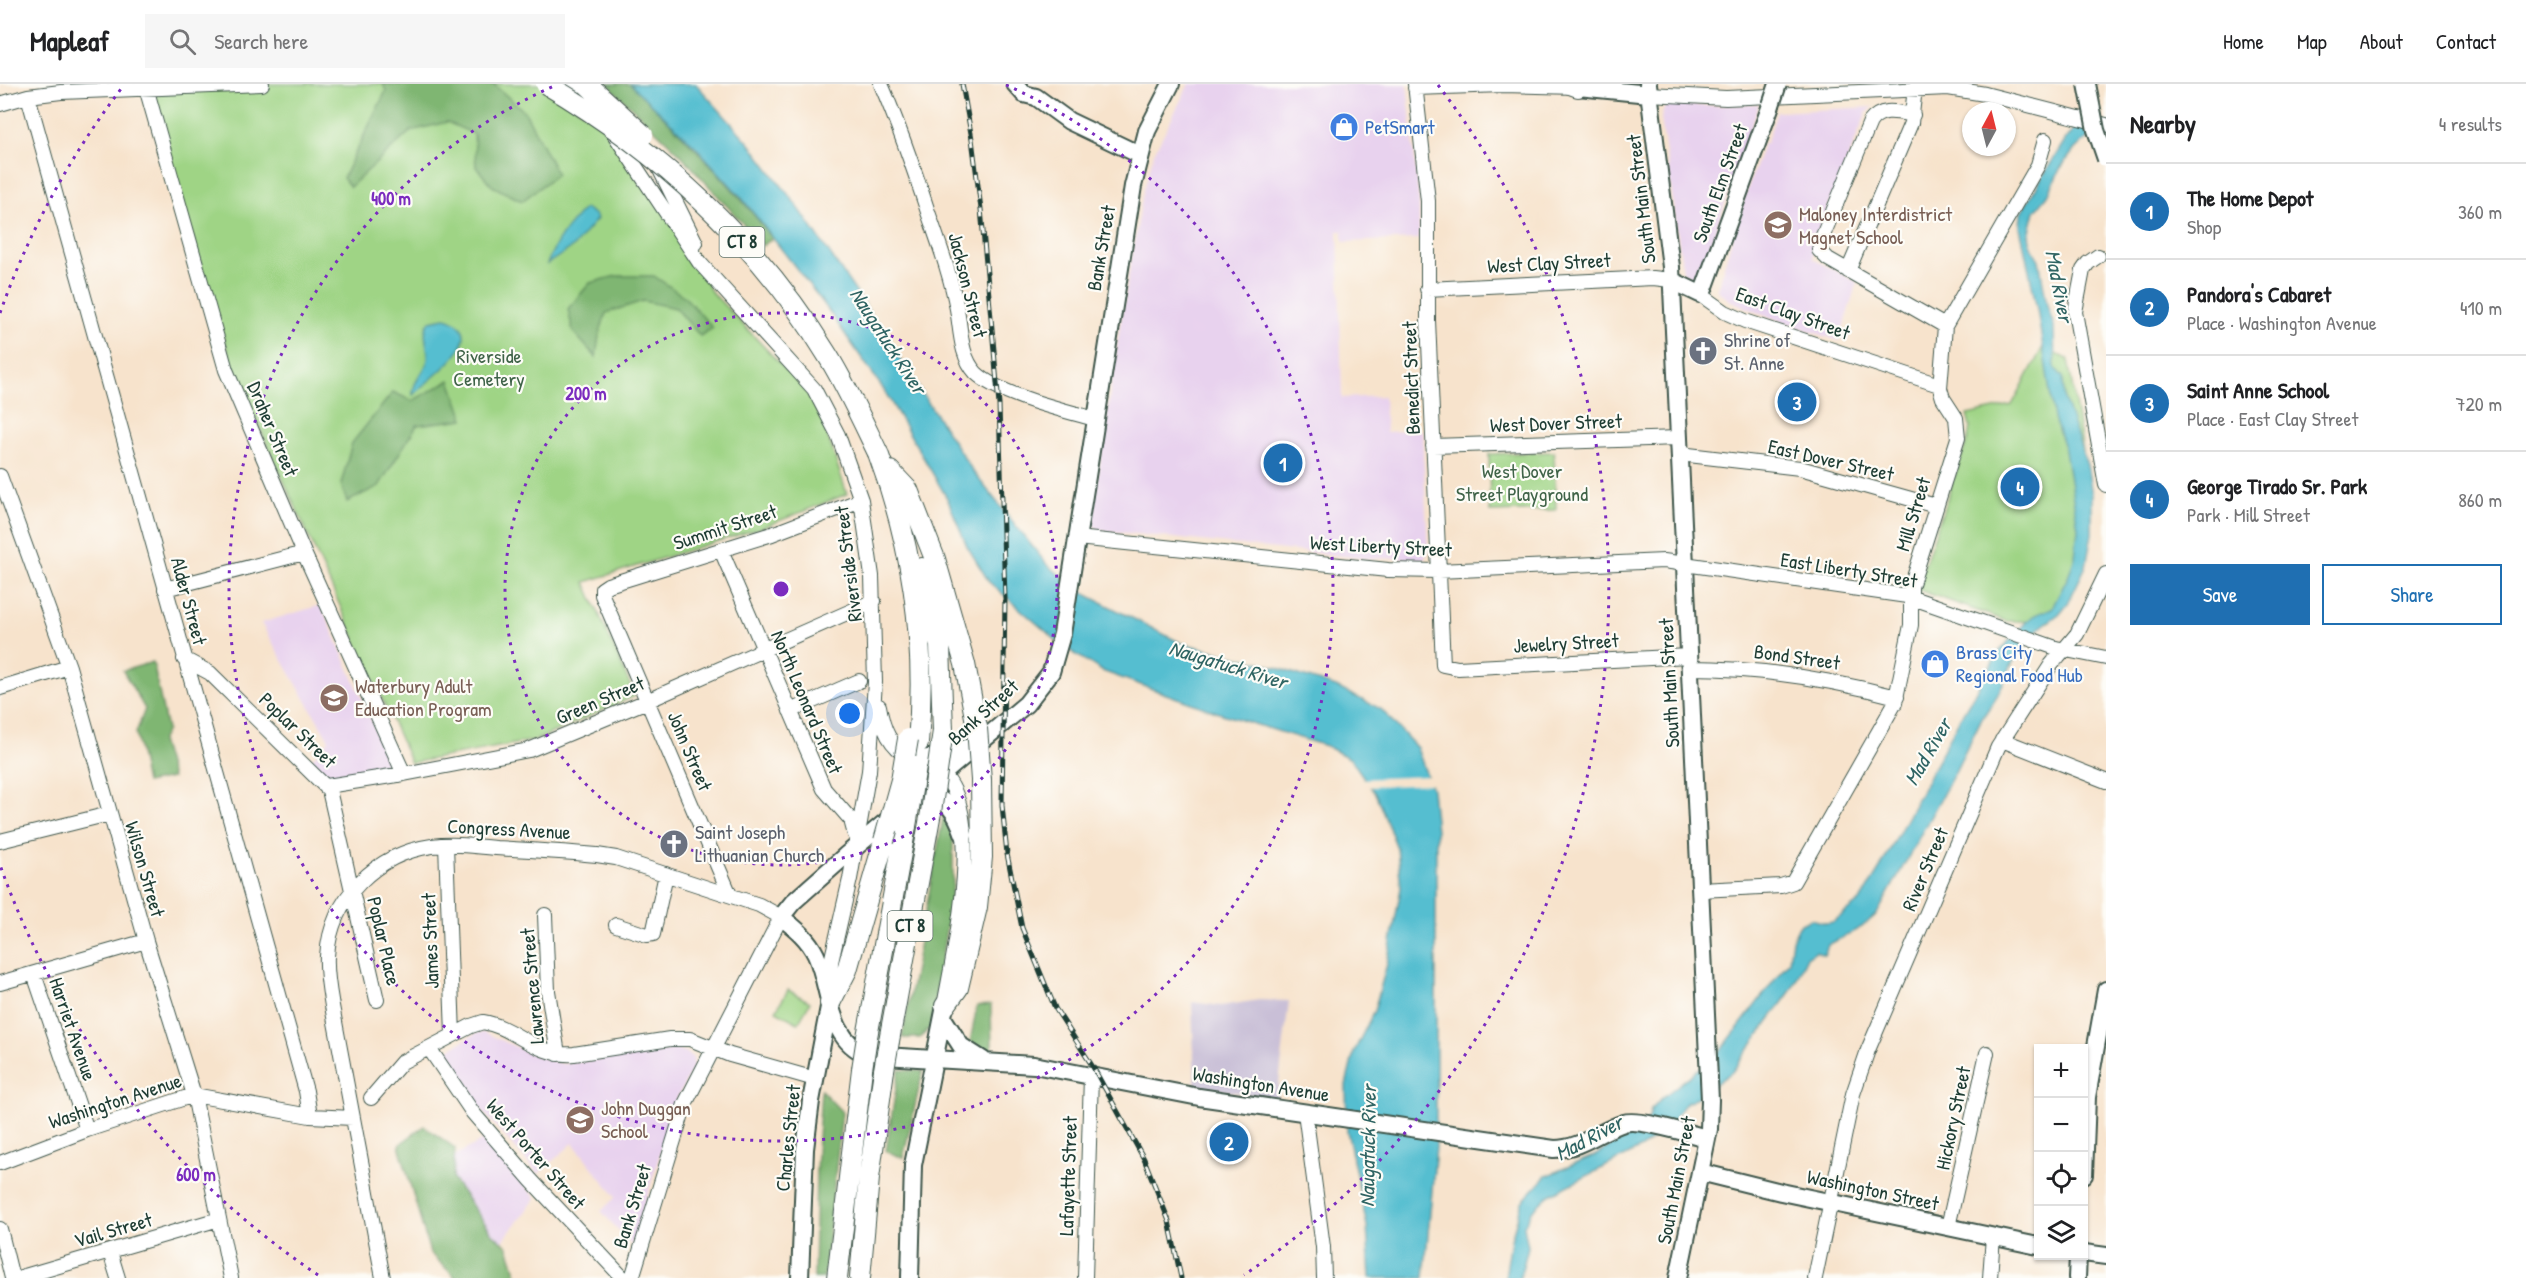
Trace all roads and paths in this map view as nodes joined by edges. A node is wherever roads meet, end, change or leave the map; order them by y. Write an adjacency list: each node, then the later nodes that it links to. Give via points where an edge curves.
1 (262, 84): 12 (street)
2 (546, 84): 32 (highway, CT 8, bridge, via 606,121 669,171 739,238)
3 (558, 84): 24 (highway, CT 8)
4 (568, 84): 28 (street, Riverside Street, via 608,126)
5 (587, 84): 24 (highway, bridge)
6 (594, 84): 28 (street, Riverside Street, via 635,118); 32 (highway, bridge, via 717,205)
7 (881, 84): 35 (street, Jackson Street, via 946,266 963,349 973,369 985,380 1019,395)
8 (1015, 84): 17 (main road, via 1026,95)
9 (1171, 84): 23 (main road, Bank Street, via 1147,131)
10 (1778, 84): 31 (main road, South Elm Street, bridge)
11 (2087, 84): 25 (main road, bridge)
12 (146, 86): 18 (street); 45 (street, Draher Street, via 226,370)
13 (1415, 86): 14 (street); 30 (street, Benedict Street, via 1428,201)
14 (1574, 86): 16 (main road)
15 (1915, 88): 16 (street, via 1726,98); 20 (street); 21 (street, via 1974,92)
16 (1648, 89): 29 (main road, South Main Street)
17 (1033, 90): 23 (main road, via 1069,121)
18 (28, 96): 19 (street); 49 (street, Alder Street)
19 (0, 104)
20 (1913, 115): 27 (street); 27 (street, via 1888,111 1873,118 1831,216 1819,250 1822,256)
21 (2100, 122)
22 (2045, 140): 33 (street, via 2038,165)
23 (1140, 155): 35 (main road, Bank Street)
24 (665, 157): 38 (highway, CT 8, bridge, via 744,241 828,350 857,400)
25 (2106, 159)
26 (2098, 256): 40 (street, via 2084,270 2075,312)
27 (1848, 271): 33 (street)
28 (710, 275): 41 (street, Riverside Street, via 814,389 838,435)
29 (1671, 280): 30 (street, West Clay Street); 31 (main road, East Clay Street); 37 (main road, South Main Street)
30 (1427, 289): 36 (street, Benedict Street)
31 (1700, 294): 34 (street, East Clay Street, via 1745,321)
32 (788, 298): 68 (highway, CT 8, bridge, via 829,357 878,453 908,549 920,646)
33 (1945, 326): 34 (street)
34 (1939, 385): 42 (street, Mill Street, via 1958,430)
35 (1095, 419): 43 (main road, Bank Street)
36 (1433, 446): 37 (street, West Dover Street); 47 (street, Benedict Street)
37 (1680, 446): 42 (street, East Dover Street, via 1800,468); 46 (main road, South Main Street)
38 (890, 471): 66 (highway, via 908,490 935,559 965,663); 133 (highway, CT 8, bridge, via 932,601 940,645 943,731 884,1070)
39 (0, 476): 59 (street, Wilson Street)
40 (2106, 485)
41 (861, 500): 44 (street, Summit Street); 52 (street, Riverside Street)
42 (1936, 506): 51 (street, Mill Street)
43 (1077, 538): 47 (street, West Liberty Street, via 1345,567); 66 (main road, Bank Street, via 1059,648 1050,672 1040,689)
44 (721, 550): 50 (street, Summit Street); 53 (street, North Leonard Street)
45 (304, 553): 49 (street); 69 (street, Draher Street)
46 (1685, 565): 47 (street, West Liberty Street, via 1654,560); 51 (street, East Liberty Street); 57 (main road, South Main Street)
47 (1438, 571): 58 (street, Benedict Street)
48 (2106, 574): 54 (street, River Street, via 2084,622)
49 (165, 589): 56 (street, Alder Street)
50 (602, 589): 64 (street, John Street)
51 (1911, 597): 54 (street, East Liberty Street); 63 (street, Mill Street, via 1911,625)
52 (874, 601): 53 (street, Green Street); 61 (street, Riverside Street)
53 (764, 650): 64 (street, Green Street); 65 (street, North Leonard Street)
54 (2064, 650): 55 (street, East Liberty Street); 67 (street, River Street)
55 (2106, 658)
56 (184, 659): 72 (street, Poplar Street, via 210,673); 107 (street, Alder Street)
57 (1689, 662): 58 (street, Jewelry Street); 63 (street, Bond Street, via 1843,683); 83 (main road, South Main Street)
58 (1445, 666)
59 (69, 667): 62 (street); 76 (street, Wilson Street)
60 (858, 681): 65 (street)
61 (875, 682): 68 (street, Riverside Street, via 885,733 895,746); 73 (street, Riverside Street)
62 (0, 688)
63 (1897, 697): 83 (street, Mill Street, via 1793,882)
64 (647, 701): 69 (street, Green Street, via 529,750); 84 (street, John Street)
65 (790, 711): 75 (street, North Leonard Street)
66 (980, 735): 68 (main road, via 943,756); 70 (main road, Bank Street); 94 (highway, bridge, via 982,857 977,907 958,988)
67 (2002, 740): 71 (street); 114 (street, River Street, via 1863,1063)
68 (914, 747): 70 (street, Riverside Street); 93 (highway, bridge, via 901,780 848,970); 132 (highway, CT 8, bridge, via 906,826 862,1069)
69 (404, 774): 72 (street, Green Street)
70 (944, 774): 74 (main road, Bank Street); 77 (street, via 954,788)
71 (2106, 782)
72 (327, 786): 82 (street, Poplar Street)
73 (866, 786): 75 (street, North Leonard Street, via 856,800); 79 (street, Riverside Street)
74 (914, 799): 77 (main road, via 933,796 942,800 956,814); 79 (main road, Bank Street)
75 (833, 801): 79 (street, North Leonard Street, via 850,820)
76 (109, 814): 78 (street); 88 (street, Wilson Street)
77 (964, 835): 94 (street, via 964,890)
78 (0, 842)
79 (856, 842): 86 (main road, Bank Street); 93 (street, Riverside Street, via 831,962)
80 (446, 845): 81 (street, Congress Avenue, via 597,855); 82 (street, Congress Avenue, via 417,849 393,858 371,871); 95 (street, James Street)
81 (666, 874): 84 (street, Congress Avenue); 87 (street, via 653,934)
82 (352, 890): 92 (street, Poplar Place); 108 (street, Congress Avenue, via 334,925 327,965)
83 (1700, 890): 110 (main road, South Main Street, via 1710,1088)
84 (730, 895): 86 (street, Congress Avenue)
85 (545, 915): 99 (street, Lawrence Street, via 548,991)
86 (781, 917): 93 (main road, Congress Avenue, via 812,948); 96 (street, Bank Street)
87 (616, 925)
88 (146, 941): 89 (street); 104 (street, Wilson Street)
89 (34, 975): 90 (street); 109 (street, Harriet Avenue)
90 (0, 983)
91 (2106, 990): 111 (main road, via 2087,1097)
92 (377, 1000)
93 (830, 1004): 100 (main road, Washington Avenue, via 841,1034 861,1052); 103 (main road, Charles Street)
94 (944, 1012): 100 (main road); 101 (main road, via 961,1046)
95 (453, 1035): 97 (street); 99 (street, via 488,1023)
96 (712, 1047): 99 (street, via 680,1039); 103 (street); 130 (street, Bank Street, via 683,1110)
97 (429, 1048): 105 (street, via 397,1066); 129 (street, West Porter Street, via 481,1121)
98 (1987, 1053): 116 (street, Hickory Street)
99 (558, 1054)
100 (934, 1058): 101 (main road, Washington Avenue); 134 (main road, via 913,1165)
101 (990, 1062): 102 (main road, Washington Avenue, via 1034,1065)
102 (1090, 1076): 106 (main road, Washington Avenue); 135 (street, Lafayette Street)
103 (815, 1079): 131 (main road, Charles Street, via 803,1172)
104 (195, 1095): 107 (street, Washington Avenue); 109 (street, Washington Avenue); 115 (street, Wilson Street)
105 (371, 1098)
106 (1305, 1112): 110 (main road, Washington Avenue, via 1560,1149 1578,1145 1624,1123); 136 (street)
107 (310, 1116): 108 (street, Washington Avenue)
108 (353, 1118): 128 (street, Congress Avenue)
109 (87, 1130): 112 (street, Washington Avenue)
110 (1707, 1138): 113 (main road, South Main Street)
111 (2085, 1152)
112 (0, 1163)
113 (1700, 1172): 114 (main road, Washington Street); 137 (main road, South Main Street)
114 (1831, 1202): 116 (main road, Washington Street); 138 (street, River Street)
115 (219, 1219): 120 (street, Vail Street); 127 (street, Wilson Street)
116 (1948, 1227): 118 (main road, Washington Street)
117 (0, 1229): 124 (street)
118 (1994, 1236): 119 (main road, Washington Street); 139 (street)
119 (2034, 1245)
120 (110, 1252): 125 (street, Vail Street); 126 (street)
121 (2088, 1254): 122 (main road)
122 (2106, 1256)
123 (2079, 1260): 140 (main road)
124 (12, 1278)
125 (18, 1278)
126 (118, 1278)
127 (231, 1278)
128 (383, 1278)
129 (623, 1278)
130 (632, 1278)
131 (800, 1278)
132 (837, 1278)
133 (860, 1278)
134 (910, 1278)
135 (1085, 1278)
136 (1324, 1278)
137 (1678, 1278)
138 (1815, 1278)
139 (1990, 1278)
140 (2077, 1278)

